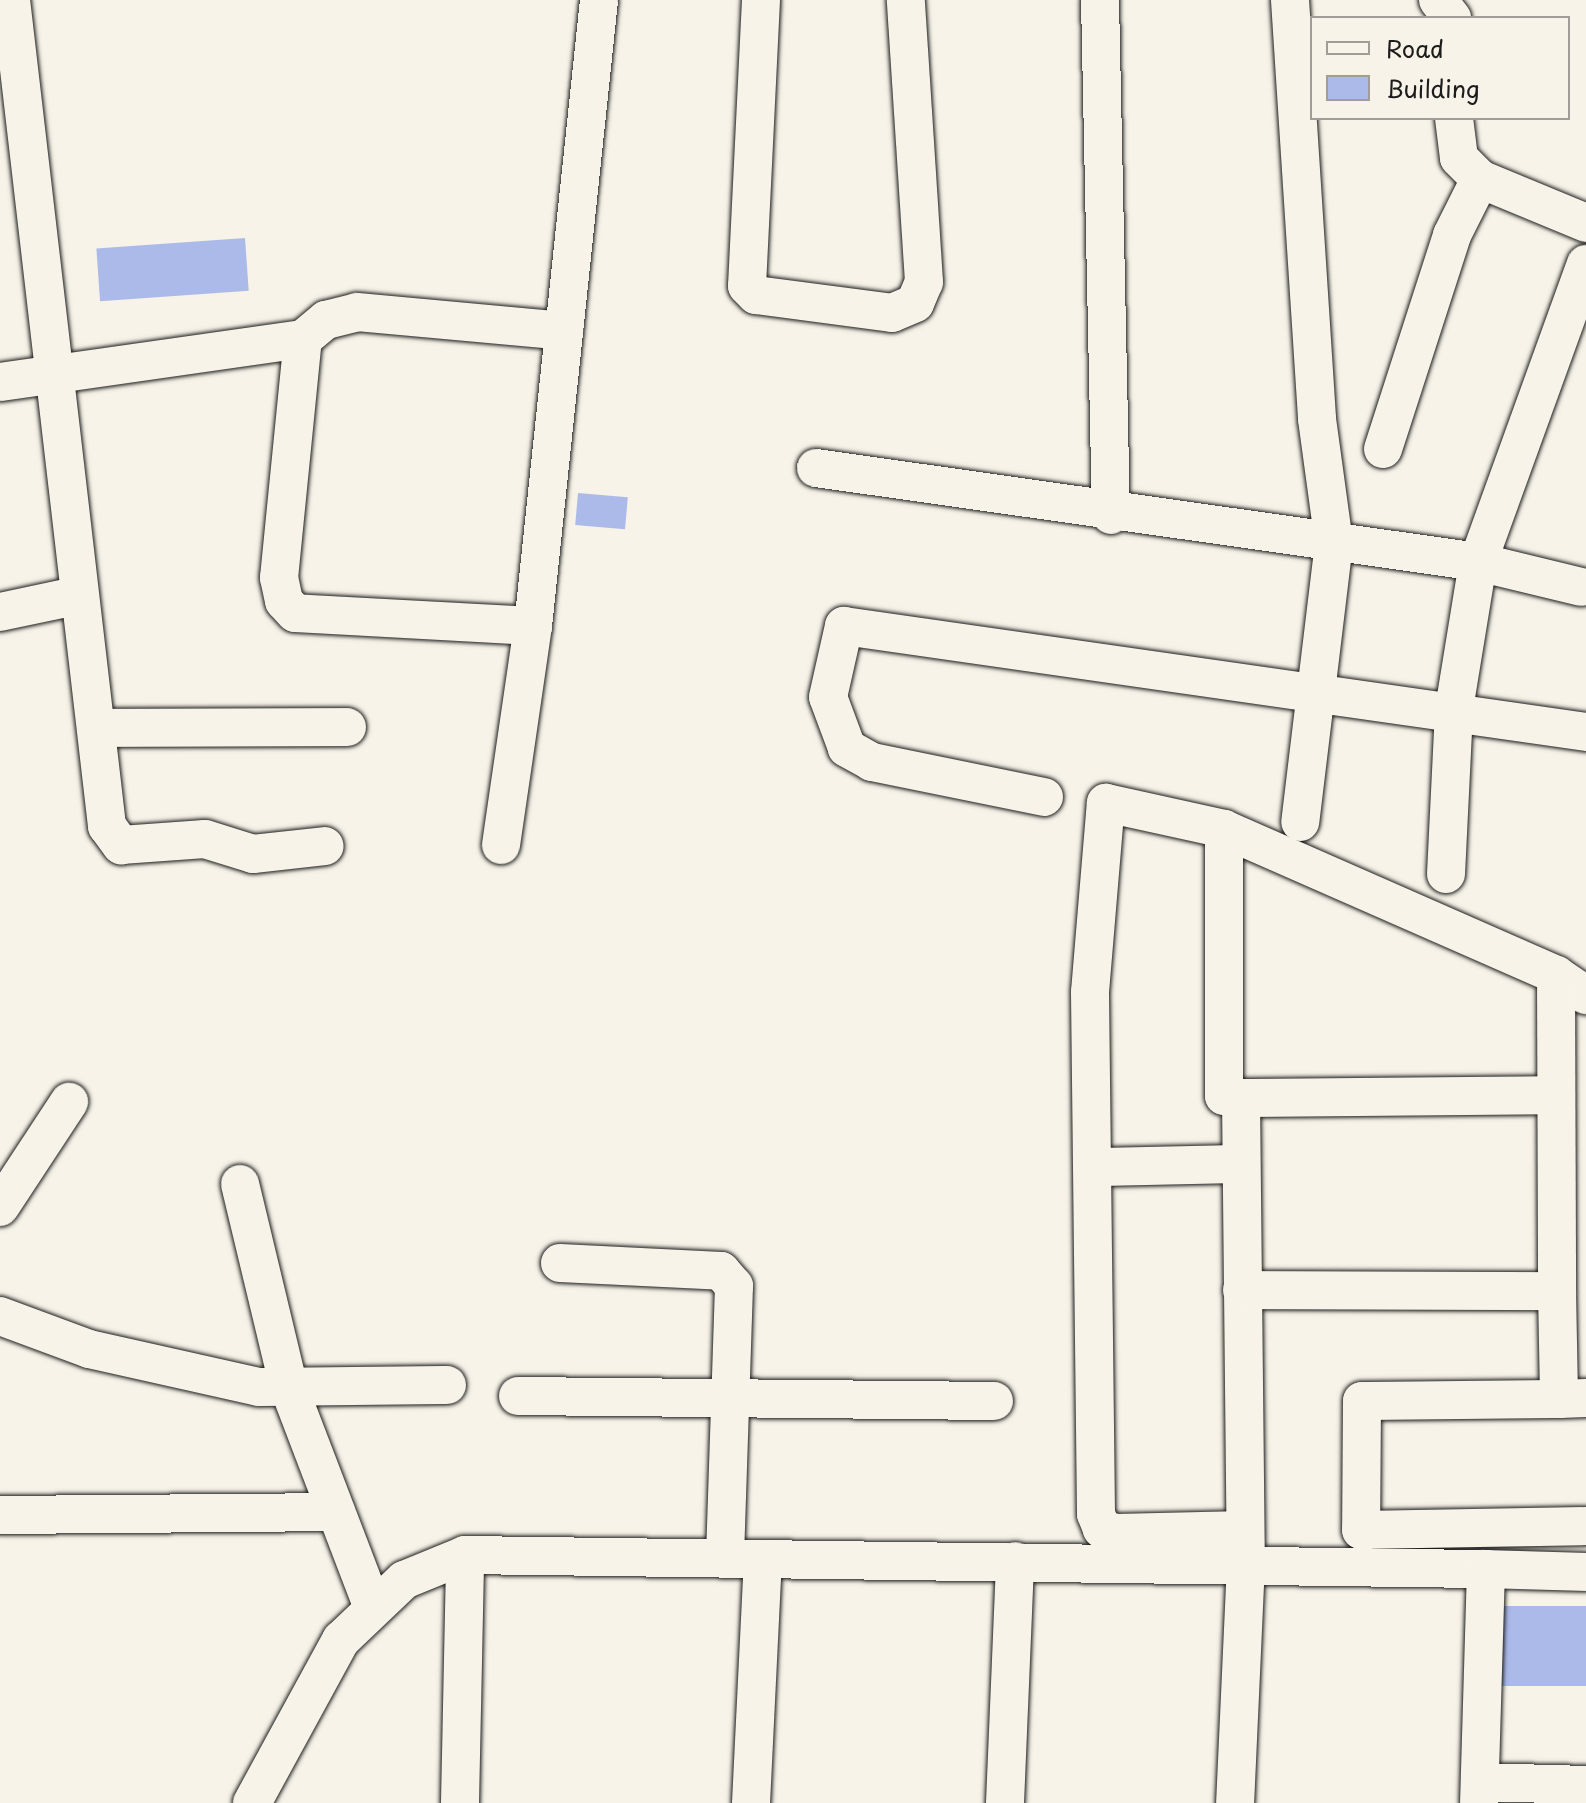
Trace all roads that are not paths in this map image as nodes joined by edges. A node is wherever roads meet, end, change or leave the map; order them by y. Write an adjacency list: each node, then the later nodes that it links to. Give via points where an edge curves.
1 (11, 0): 10 (street)
2 (599, 0): 14 (street)
3 (761, 0): 4 (street, via 747,286 756,295 892,313 915,303 924,282)
4 (906, 0)
5 (1100, 0): 20 (street)
6 (1290, 0): 21 (street, via 1317,419)
7 (1438, 0): 8 (street)
8 (1450, 16)
9 (1454, 120): 11 (street, via 1459,158)
10 (13, 140): 16 (street)
11 (1480, 179): 12 (street); 18 (street, via 1452,235)
12 (1586, 223)
13 (1586, 264): 22 (street)
14 (564, 331): 15 (street, via 357,312 326,320); 26 (street)
15 (303, 339): 16 (street); 26 (street, via 279,578 284,601 295,613)
16 (52, 373): 17 (street); 24 (street)
17 (0, 382)
18 (1383, 449)
19 (816, 468): 20 (street)
20 (1111, 515): 21 (street)
21 (1334, 543): 22 (street); 27 (street)
22 (1478, 562): 23 (street); 28 (street)
23 (1581, 587)
24 (76, 596): 25 (street); 30 (street)
25 (0, 612)
26 (533, 626): 35 (street)
27 (1320, 690): 28 (street); 32 (street, via 844,626 828,697 847,748 887,766); 33 (street)
28 (1454, 709): 31 (street); 37 (street)
29 (347, 727): 30 (street)
30 (96, 728): 36 (street, via 107,826 121,845 205,839 253,854)
31 (1586, 732)
32 (1044, 797)
33 (1300, 822)
34 (1224, 829): 38 (street); 40 (street, via 1224,1096); 43 (street, via 1106,803 1090,992)
35 (501, 845)
36 (325, 846)
37 (1446, 874)
38 (1571, 985): 39 (street)
39 (1556, 1095): 40 (street); 48 (street)
40 (1241, 1098): 42 (street)
41 (69, 1102): 45 (street)
42 (1241, 1164): 43 (street); 47 (street)
43 (1097, 1167): 59 (street, via 1096,1514 1102,1529)
44 (240, 1184): 51 (street)
45 (0, 1207)
46 (560, 1263): 54 (street, via 721,1271 734,1286 736,1309)
47 (1242, 1290): 48 (street); 59 (street)
48 (1557, 1291): 53 (street)
49 (0, 1316): 51 (street, via 183,1373)
50 (447, 1385): 51 (street)
51 (289, 1388): 56 (street)
52 (518, 1396): 54 (street)
53 (1572, 1398): 58 (street, via 1362,1401 1361,1530)
54 (730, 1400): 55 (street); 61 (street)
55 (994, 1401)
56 (336, 1512): 57 (street); 66 (street)
57 (0, 1515)
58 (1586, 1526)
59 (1245, 1546): 63 (street); 64 (street); 73 (street)
60 (465, 1555): 61 (street); 66 (street, via 404,1580); 70 (street)
61 (725, 1556): 62 (street)
62 (763, 1559): 63 (street); 71 (street)
63 (1015, 1561): 72 (street)
64 (1486, 1569): 65 (street); 68 (street)
65 (1586, 1572)
66 (372, 1605): 69 (street, via 341,1640)
67 (1586, 1785): 68 (street)
68 (1479, 1792)
69 (252, 1803)
70 (460, 1803)
71 (751, 1803)
72 (1005, 1803)
73 (1235, 1803)

